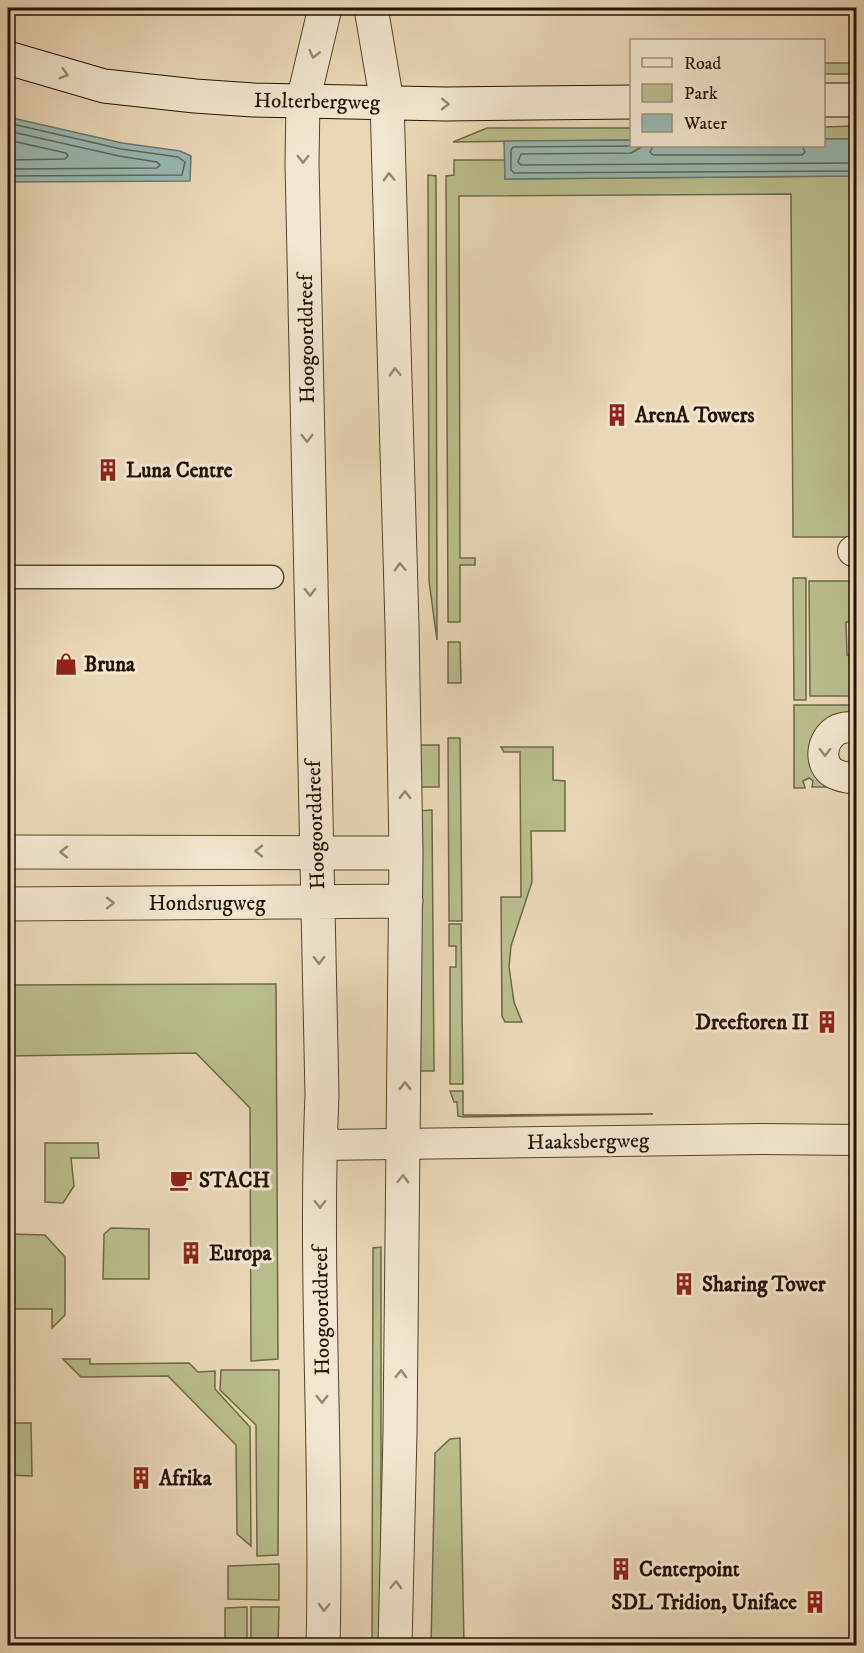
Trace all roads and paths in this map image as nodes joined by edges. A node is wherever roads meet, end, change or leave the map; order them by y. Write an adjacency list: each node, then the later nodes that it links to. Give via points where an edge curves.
1 (326, 8): 6 (street, Hoogoorddreef, one-way to 6)
2 (371, 8): 7 (street)
3 (8, 58): 6 (street, Holterbergweg, one-way to 6, via 104,86 243,100)
4 (825, 100): 5 (street)
5 (856, 100)
6 (303, 101): 7 (street, Holterbergweg); 13 (street, Hoogoorddreef, one-way to 13, via 313,782)
7 (387, 102): 8 (street, Holterbergweg, one-way to 8); 15 (street, one-way to 7)
8 (630, 102)
9 (8, 577): 10 (street)
10 (272, 577)
11 (856, 727): 12 (street, one-way to 12, via 834,731 823,749 825,762 834,773)
12 (856, 779)
13 (318, 851): 14 (street, one-way to 14); 15 (street); 16 (street, Hoogoorddreef)
14 (8, 852)
15 (406, 854): 17 (street)
16 (317, 902): 17 (street, Hondsrugweg); 18 (street, Hondsrugweg, one-way to 16); 20 (street, Hoogoorddreef, one-way to 20)
17 (406, 902): 21 (street, one-way to 17)
18 (8, 904)
19 (856, 1140): 21 (street, Haaksbergweg, via 761,1138)
20 (320, 1145): 21 (street, Haaksbergweg); 22 (street, Hoogoorddreef, one-way to 22)
21 (404, 1145): 23 (street, one-way to 21)
22 (323, 1646)
23 (395, 1646)

